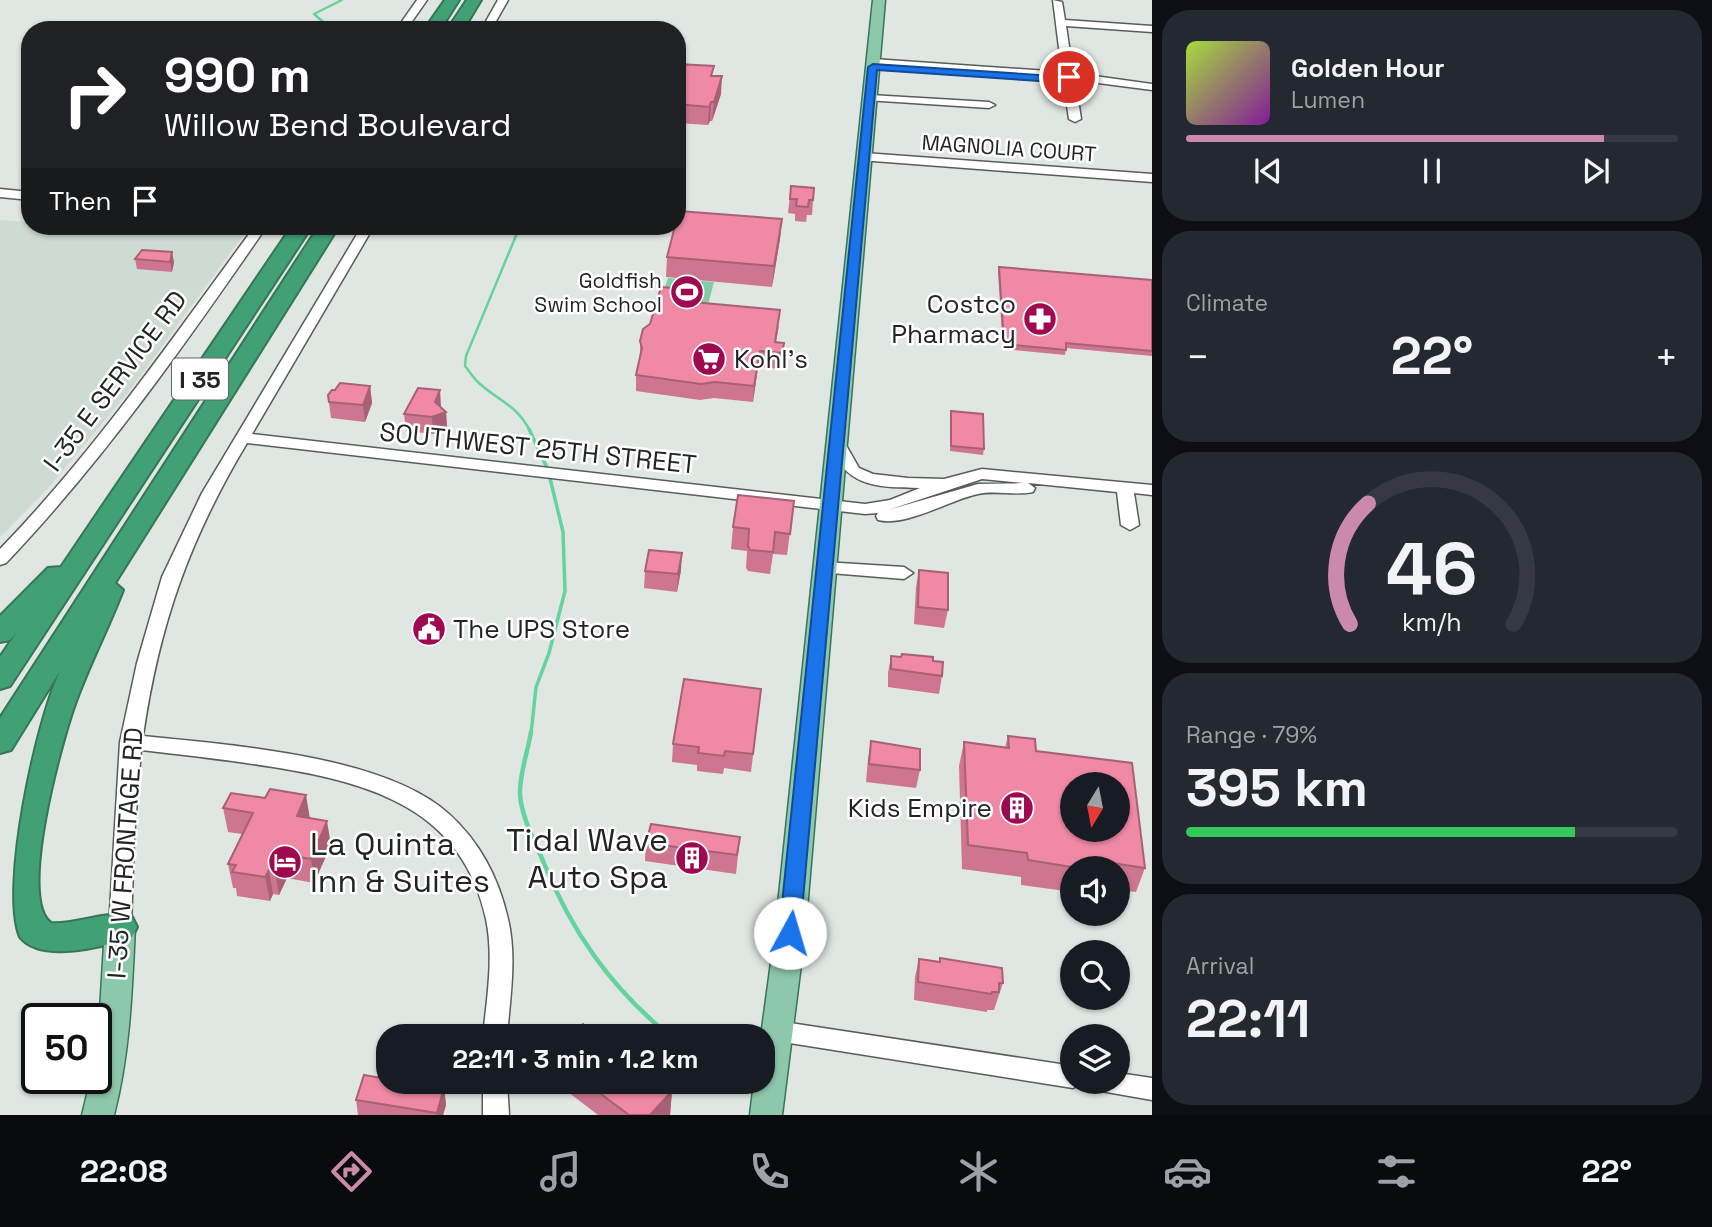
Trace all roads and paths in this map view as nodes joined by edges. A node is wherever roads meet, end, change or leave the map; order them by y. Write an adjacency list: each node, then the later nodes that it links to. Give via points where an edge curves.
1 (422, 0): 7 (street)
2 (452, 0): 8 (highway)
3 (474, 0): 9 (highway)
4 (503, 0): 10 (street)
5 (879, 0): 13 (main road)
6 (1057, 2): 11 (street)
7 (407, 21)
8 (438, 21)
9 (461, 21)
10 (491, 21)
11 (1060, 23): 12 (street); 14 (street)
12 (1152, 29)
13 (873, 64): 14 (street); 16 (main road)
14 (1069, 77): 15 (street); 18 (street)
15 (1152, 87)
16 (870, 98): 17 (street); 19 (main road)
17 (989, 105)
18 (1075, 119)
19 (864, 157): 20 (street, MAGNOLIA COURT); 28 (main road)
20 (1152, 178)
21 (0, 193): 22 (street)
22 (21, 195)
23 (254, 235): 37 (street, I-35 E SERVICE RD, via 100,448)
24 (296, 235): 35 (highway, I 35)
25 (323, 235): 36 (highway, I 35)
26 (363, 235): 27 (street, I-35 W FRONTAGE RD)
27 (242, 439): 33 (street, SOUTHWEST 25TH STREET); 43 (street, I-35 W FRONTAGE RD, via 172,576 138,689)
28 (836, 443): 29 (street, via 855,473 909,482); 33 (main road)
29 (953, 480): 31 (street, via 997,474); 33 (street, via 883,508)
30 (1152, 489): 31 (street)
31 (1125, 493): 32 (street); 33 (street, via 1005,487 976,490 898,515 850,513); 34 (street)
32 (1152, 501)
33 (830, 505): 38 (main road)
34 (1130, 525)
35 (97, 533): 40 (highway); 41 (highway, I 35)
36 (131, 536): 42 (highway, I 35); 44 (highway, via 45,748 28,831 21,903 25,918 40,934 68,937)
37 (0, 559)
38 (824, 568): 39 (street); 46 (main road)
39 (904, 573)
40 (0, 633)
41 (0, 680)
42 (0, 742)
43 (130, 742): 44 (street, I-35 W FRONTAGE RD, via 121,836); 45 (street, via 283,761 351,775 406,794 441,818 471,850 494,907 500,954)
44 (120, 927): 51 (main road, I-35 W FRONTAGE RD, via 107,1079)
45 (496, 1024)
46 (777, 1031): 47 (street); 53 (main road)
47 (1060, 1075)
48 (1130, 1086): 49 (street)
49 (1152, 1089)
50 (495, 1094): 52 (street)
51 (98, 1115)
52 (496, 1115)
53 (766, 1115)

